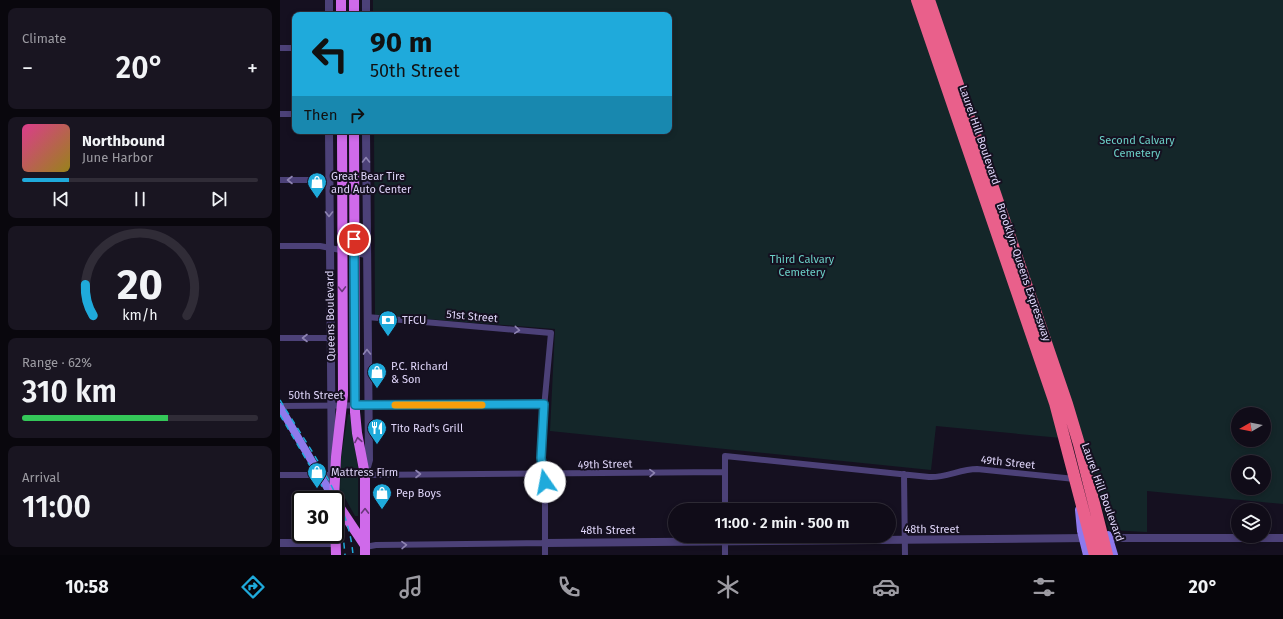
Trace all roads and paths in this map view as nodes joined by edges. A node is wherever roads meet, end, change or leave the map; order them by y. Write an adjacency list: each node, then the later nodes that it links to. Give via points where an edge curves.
1 (329, 0): 8 (street)
2 (341, 0): 9 (main road)
3 (354, 0): 10 (main road)
4 (366, 0): 11 (street)
5 (917, 0): 67 (highway, Brooklyn-Queens Expressway, bridge, via 1055,403)
6 (922, 0): 36 (main road, Laurel Hill Boulevard)
7 (929, 0): 68 (highway, Brooklyn-Queens Expressway, bridge, via 1067,404)
8 (329, 12)
9 (341, 12)
10 (354, 12)
11 (366, 12)
12 (280, 48): 13 (street)
13 (292, 48)
14 (280, 114): 15 (street)
15 (292, 114)
16 (329, 134): 21 (street, Queens Boulevard)
17 (342, 134): 24 (main road, Queens Boulevard)
18 (354, 134): 25 (main road)
19 (366, 134): 26 (street, one-way to 19)
20 (280, 180): 21 (street, one-way to 20)
21 (329, 180): 23 (street, Queens Boulevard, one-way to 23)
22 (280, 246): 23 (street)
23 (329, 248): 24 (street); 29 (street, Queens Boulevard)
24 (342, 250): 25 (street); 32 (main road, Queens Boulevard, one-way to 32)
25 (354, 252): 26 (street); 33 (main road)
26 (366, 255): 27 (street)
27 (367, 317): 30 (street, 51st Street, one-way to 30, via 551,333); 34 (street, one-way to 27)
28 (280, 338): 29 (street, one-way to 28)
29 (330, 338): 31 (street, Queens Boulevard)
30 (544, 404): 34 (street, 50th Street); 38 (street, via 541,446)
31 (330, 405): 32 (street, 50th Street); 35 (street, 50th Street); 42 (street, Queens Boulevard)
32 (343, 405): 33 (street, 50th Street); 47 (main road, Queens Boulevard, via 336,457)
33 (355, 405): 34 (street, 50th Street); 43 (main road, one-way to 33)
34 (368, 405): 43 (street, via 369,460)
35 (280, 406): 41 (main road)
36 (1070, 436): 44 (main road, Laurel Hill Boulevard); 51 (main road, Laurel Hill Boulevard)
37 (725, 472): 38 (street, 49th Street, one-way to 37); 39 (street, 49th Street, via 725,456); 48 (street)
38 (543, 474): 43 (street, 49th Street, one-way to 38); 59 (street)
39 (904, 474): 44 (street, 49th Street, via 940,477 976,469); 55 (street)
40 (280, 475): 41 (street)
41 (321, 475): 42 (street); 45 (main road)
42 (330, 475): 46 (street, Queens Boulevard)
43 (365, 475): 61 (main road, one-way to 43)
44 (1075, 479): 50 (main road, Laurel Hill Boulevard)
45 (330, 491)
46 (333, 491)
47 (335, 491)
48 (725, 503)
49 (344, 512): 61 (main road)
50 (1083, 538): 51 (street, 48th Street); 55 (street, 48th Street); 66 (main road)
51 (1109, 538): 52 (street, 48th Street); 69 (main road, Laurel Hill Boulevard)
52 (1283, 538)
53 (668, 540): 59 (street, 48th Street)
54 (896, 540): 55 (street, 48th Street)
55 (905, 540): 65 (street)
56 (280, 543): 57 (street)
57 (292, 543)
58 (336, 543): 62 (main road)
59 (545, 543): 61 (street, 48th Street, one-way to 59, via 376,545); 63 (street)
60 (725, 543): 64 (street)
61 (367, 552)
62 (336, 555)
63 (545, 555)
64 (725, 555)
65 (905, 555)
66 (1087, 555)
67 (1095, 555)
68 (1107, 555)
69 (1114, 555)

